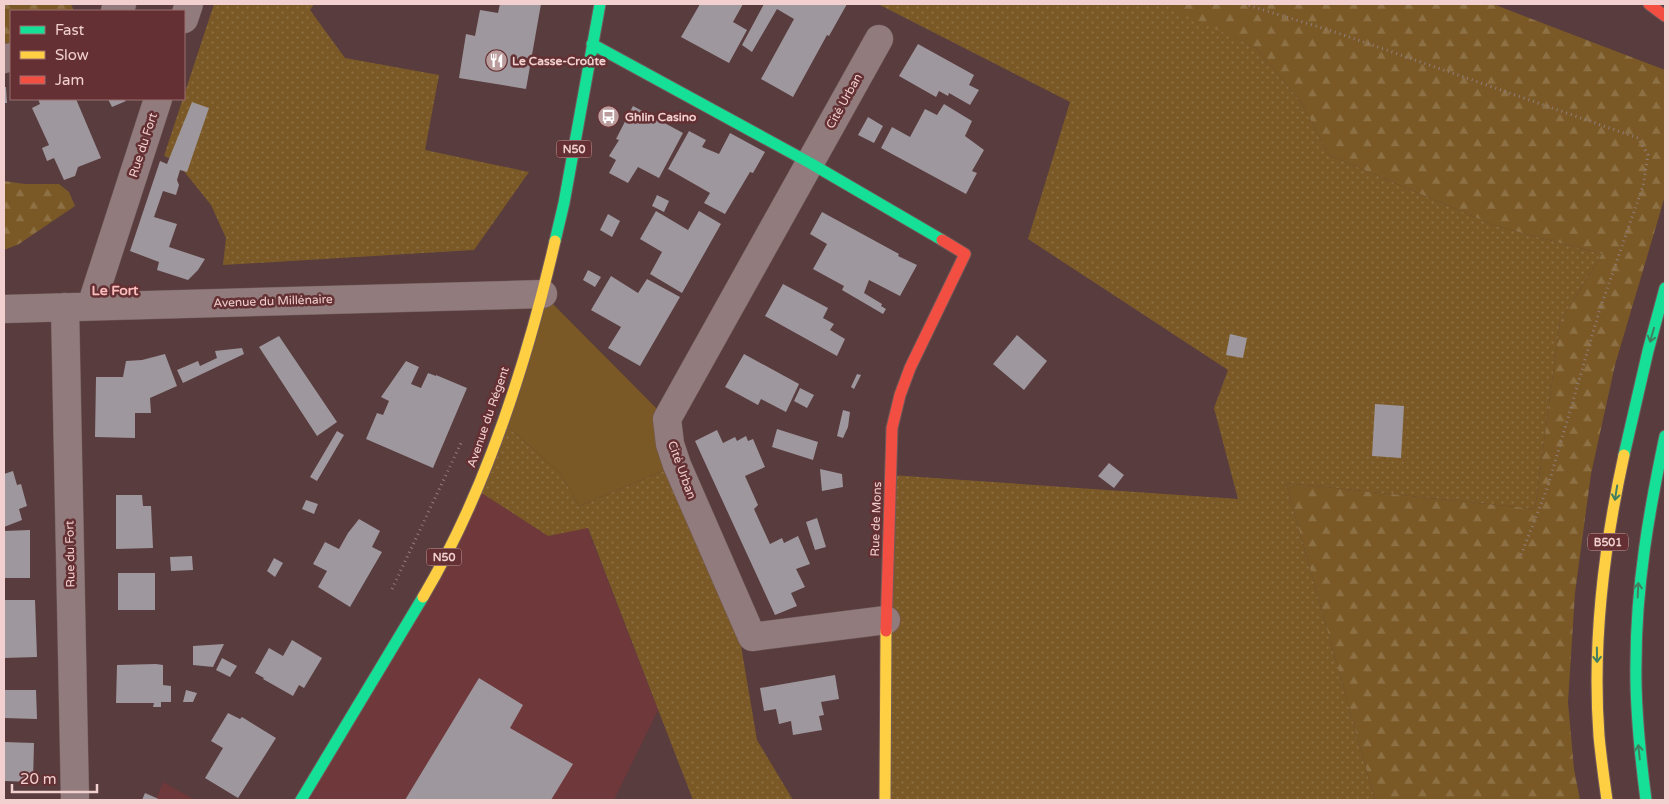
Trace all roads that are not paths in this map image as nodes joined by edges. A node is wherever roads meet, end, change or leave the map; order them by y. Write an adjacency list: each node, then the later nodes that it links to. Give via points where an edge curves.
1 (189, 4): 6 (street)
2 (600, 4): 8 (main road, Avenue du Régent / N50)
3 (1650, 4): 4 (main road); 5 (main road)
4 (1665, 9)
5 (1665, 16)
6 (185, 17)
7 (878, 39): 10 (street, Cité Urban)
8 (592, 44): 10 (main road); 12 (main road, Avenue du Régent / N50, via 564,203)
9 (158, 100): 13 (street, Rue du Fort)
10 (810, 163): 16 (main road, Rue de Mons, via 964,254 910,368 892,428); 16 (street, Cité Urban, via 667,419 670,444 752,637)
11 (1665, 288): 20 (main road, B501, one-way to 20, via 1641,375 1619,475 1602,580 1597,646 1598,709)
12 (543, 294): 13 (street, Avenue du Millénaire); 18 (main road, Avenue du Régent / N50, via 503,422 470,505 429,586)
13 (78, 307): 14 (street, Avenue du Millénaire); 17 (street, Rue du Fort)
14 (4, 309)
15 (1665, 436): 21 (main road, B501, one-way to 15, via 1636,718 1638,581 1655,476)
16 (886, 620): 19 (main road, Rue de Mons)
17 (75, 800)
18 (301, 800)
19 (885, 800)
20 (1607, 800)
21 (1646, 800)

